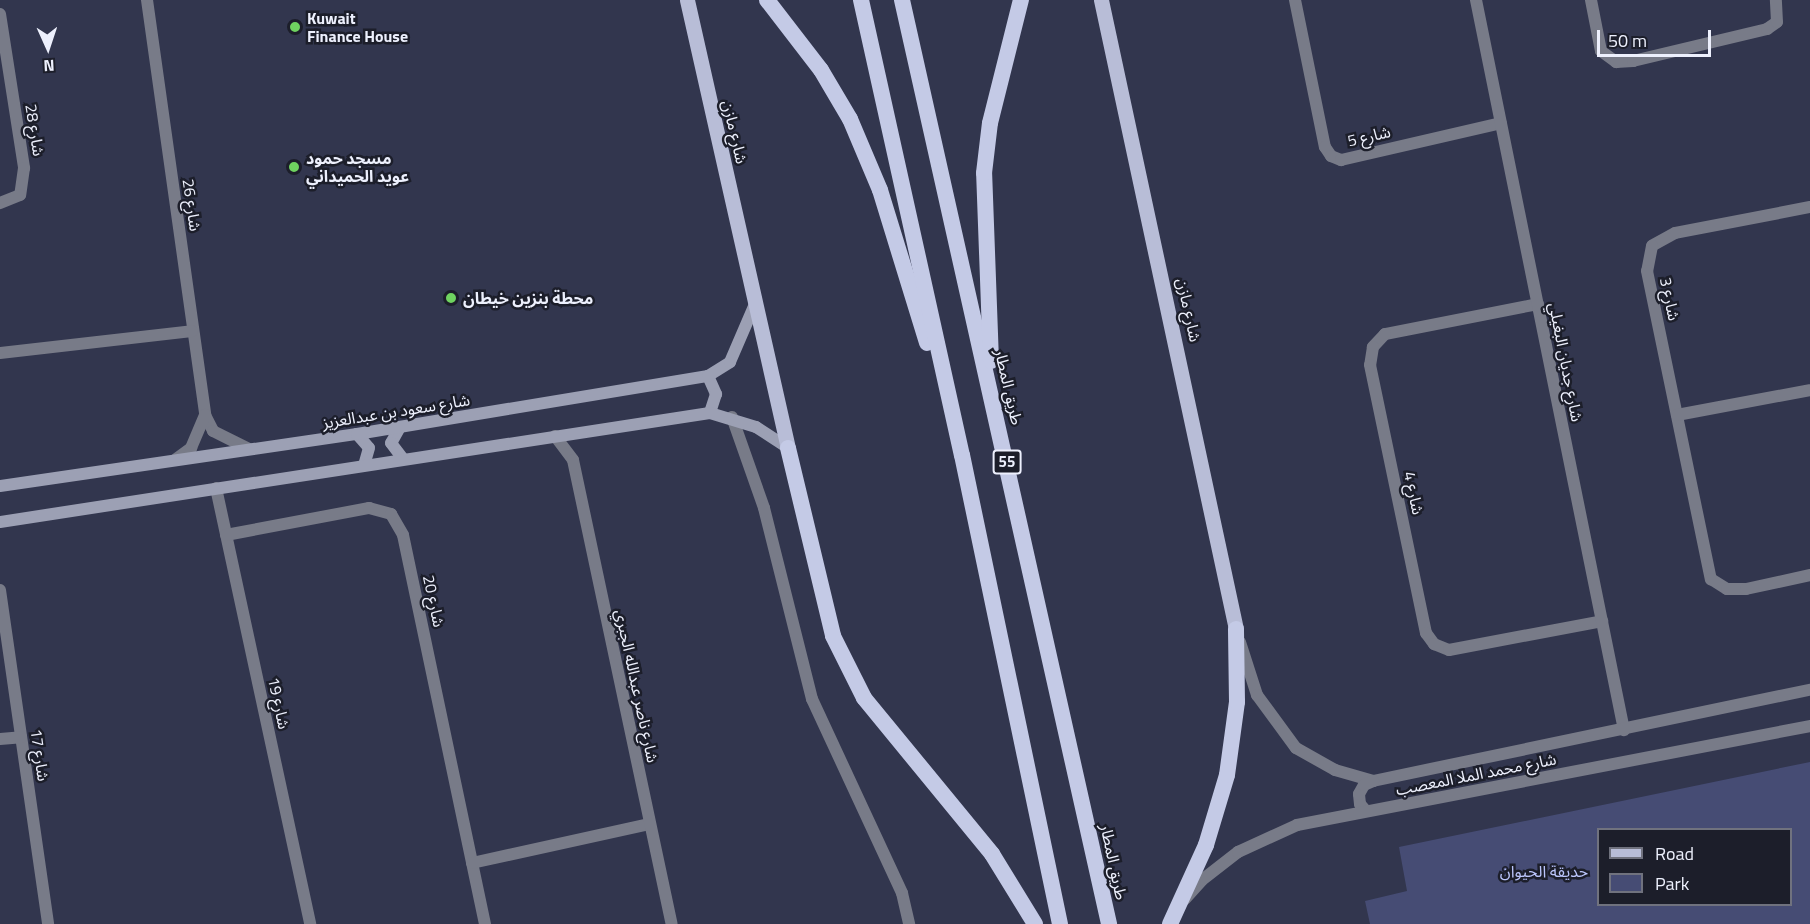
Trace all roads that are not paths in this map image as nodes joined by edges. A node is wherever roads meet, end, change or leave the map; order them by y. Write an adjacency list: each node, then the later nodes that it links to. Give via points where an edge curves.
1 (147, 0): 18 (street, شارع 26)
2 (687, 0): 16 (main road, شارع مازن)
3 (767, 0): 34 (highway, via 837,94 866,156)
4 (861, 0): 34 (highway)
5 (902, 0): 22 (highway, طريق المطار / 55)
6 (1021, 0): 22 (highway, via 990,123 984,173)
7 (1101, 0): 45 (main road, شارع مازن)
8 (1295, 0): 13 (street, شارع 5, via 1325,147 1331,156 1341,160)
9 (1476, 0): 13 (street, شارع جديان البغيلي)
10 (1591, 0): 11 (street, via 1601,51 1616,62 1767,29 1778,22)
11 (1776, 0)
12 (0, 14): 14 (street, شارع 28, via 24,168 20,195)
13 (1501, 123): 17 (street, شارع جديان البغيلي)
14 (0, 203)
15 (1810, 207): 25 (street, شارع 3, via 1675,233 1652,246 1647,271)
16 (755, 304): 20 (main road, شارع سعود بن عبدالعزيز, via 730,362); 31 (main road, شارع مازن)
17 (1538, 304): 44 (street, شارع جديان البغيلي); 44 (street, شارع 4, via 1385,334 1373,347 1370,365 1426,633 1434,644 1449,650)
18 (192, 331): 19 (street); 24 (street, شارع 26)
19 (0, 353)
20 (708, 376): 23 (main road, via 716,394); 27 (main road, شارع سعود بن عبدالعزيز)
21 (1810, 390): 25 (street)
22 (992, 392): 63 (highway, طريق المطار / 55)
23 (710, 413): 26 (main road); 28 (main road)
24 (205, 415): 32 (street, via 213,430); 35 (street, via 191,448)
25 (1677, 415): 42 (street, شارع 3, via 1711,579 1727,589 1746,589)
26 (732, 417): 31 (main road, via 756,426); 60 (street, via 767,519 812,699 902,893)
27 (400, 426): 29 (main road, شارع سعود بن عبدالعزيز); 36 (main road, via 391,443)
28 (581, 432): 30 (main road); 33 (street)
29 (357, 434): 32 (main road, شارع سعود بن عبدالعزيز); 37 (main road, via 369,448)
30 (555, 436): 33 (street); 36 (main road)
31 (788, 448): 61 (highway, via 833,636 864,698 992,854)
32 (249, 449): 35 (main road, شارع سعود بن عبدالعزيز)
33 (572, 454): 53 (street, شارع ناصر عبدالله الجبري)
34 (963, 455): 62 (highway)
35 (176, 459): 38 (main road, شارع سعود بن عبدالعزيز)
36 (402, 459): 37 (main road)
37 (364, 465): 39 (main road)
38 (0, 486)
39 (216, 488): 40 (main road); 41 (street, شارع 19)
40 (0, 522)
41 (226, 535): 54 (street, شارع 20, via 369,508 391,514 403,535); 57 (street, شارع 19)
42 (1810, 575)
43 (0, 590): 49 (street, شارع 17)
44 (1602, 621): 48 (street, شارع جديان البغيلي)
45 (1236, 629): 51 (street, شارع محمد الملا المعصب, via 1257,695 1296,748 1335,770); 55 (highway, via 1237,702 1227,775 1206,845)
46 (1808, 694): 48 (street, شارع محمد الملا المعصب)
47 (1808, 724): 52 (street, شارع محمد الملا المعصب)
48 (1624, 730): 51 (street, شارع محمد الملا المعصب)
49 (21, 737): 50 (street); 56 (street, شارع 17)
50 (0, 739)
51 (1373, 781): 52 (street, via 1359,794)
52 (1366, 811): 55 (street, شارع محمد الملا المعصب, via 1271,834 1238,852 1203,880)
53 (649, 824): 54 (street); 59 (street, شارع ناصر عبدالله الجبري)
54 (472, 863): 58 (street, شارع 20)
55 (1173, 918)
56 (48, 924)
57 (310, 924)
58 (485, 924)
59 (672, 924)
60 (909, 924)
61 (1035, 924)
62 (1060, 924)
63 (1109, 924)

